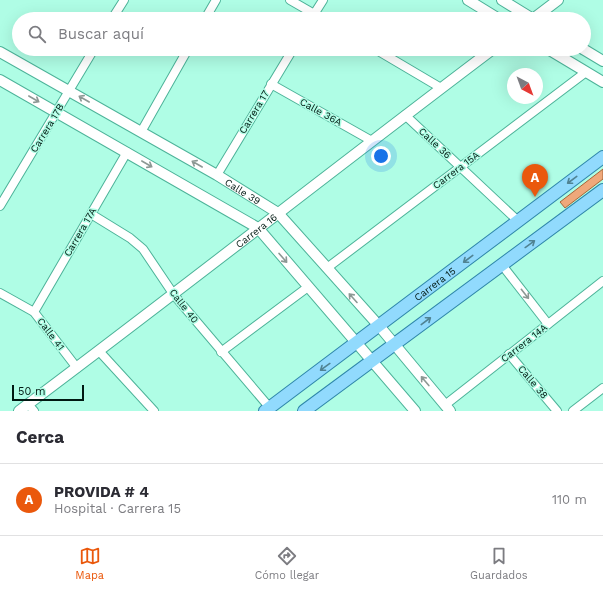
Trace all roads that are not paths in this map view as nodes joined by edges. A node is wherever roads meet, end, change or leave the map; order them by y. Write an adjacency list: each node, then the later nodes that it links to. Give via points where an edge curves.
1 (124, 0): 8 (street)
2 (216, 0): 9 (street)
3 (290, 0): 10 (street)
4 (323, 0): 11 (street)
5 (468, 0): 12 (street)
6 (502, 0): 13 (street)
7 (558, 0): 14 (street)
8 (116, 12)
9 (209, 12)
10 (307, 12)
11 (316, 12)
12 (488, 12)
13 (522, 12)
14 (542, 12)
15 (0, 52): 29 (street, Calle 39)
16 (591, 54): 23 (street)
17 (90, 56): 29 (street, Carrera 17B)
18 (184, 56): 32 (street)
19 (289, 56): 27 (street, Carrera 17)
20 (386, 56): 28 (street)
21 (484, 56): 28 (street, Carrera 16)
22 (560, 56): 24 (street)
23 (603, 61)
24 (586, 72): 26 (street); 36 (street, Carrera 15A)
25 (0, 80): 30 (street, one-way to 30)
26 (603, 82)
27 (271, 84): 33 (street, Calle 36A); 37 (street, Carrera 17)
28 (441, 88): 31 (street, Carrera 16)
29 (69, 91): 30 (street, Carrera 17B); 32 (street, Calle 39, one-way to 29)
30 (56, 112): 34 (street); 39 (street, Carrera 17B)
31 (405, 115): 33 (street, Carrera 16); 36 (street, Calle 36)
32 (141, 132): 37 (street, Calle 39, one-way to 32)
33 (372, 140): 40 (street, Carrera 16)
34 (127, 152): 41 (street, Carrera 17A); 43 (street, one-way to 43)
35 (603, 156): 42 (main road, Carrera 15, one-way to 42)
36 (460, 167): 42 (street, Calle 36); 45 (street, Carrera 15A)
37 (217, 175): 40 (street, Calle 39)
38 (601, 194): 44 (main road, one-way to 38)
39 (0, 206)
40 (278, 213): 43 (street, Carrera 16); 45 (street, Calle 39)
41 (91, 214): 49 (street, Calle 40, via 143,249); 50 (street, Carrera 17A)
42 (518, 221): 52 (main road, Carrera 15, one-way to 52)
43 (258, 228): 47 (street, one-way to 47); 49 (street, Carrera 16)
44 (502, 265): 51 (street, one-way to 51); 54 (main road, one-way to 44)
45 (327, 268): 52 (street, Calle 39, one-way to 45)
46 (601, 285): 51 (street, Carrera 14A)
47 (308, 287): 53 (street); 56 (street)
48 (0, 293): 50 (street, Calle 41)
49 (174, 295): 55 (street, Carrera 16); 56 (street, Calle 40)
50 (34, 312): 59 (street, Calle 41)
51 (548, 324): 57 (street, Carrera 14A)
52 (380, 327): 53 (main road, Carrera 15); 54 (street, Calle 39)
53 (357, 344): 58 (street); 63 (main road, Carrera 15, one-way to 63)
54 (395, 345): 58 (main road); 62 (street, Calle 39, one-way to 54)
55 (99, 351): 59 (street, Carrera 16); 65 (street)
56 (222, 352): 63 (street, Calle 40)
57 (509, 354): 62 (street, Carrera 14A); 68 (street, Calle 38)
58 (372, 362): 66 (main road); 67 (street)
59 (76, 368): 61 (street, Carrera 16)
60 (603, 388): 69 (street)
61 (31, 408): 64 (street, Carrera 16)
62 (448, 408)
63 (268, 409)
64 (19, 411)
65 (154, 411)
66 (304, 411)
67 (414, 411)
68 (556, 411)
69 (573, 411)

